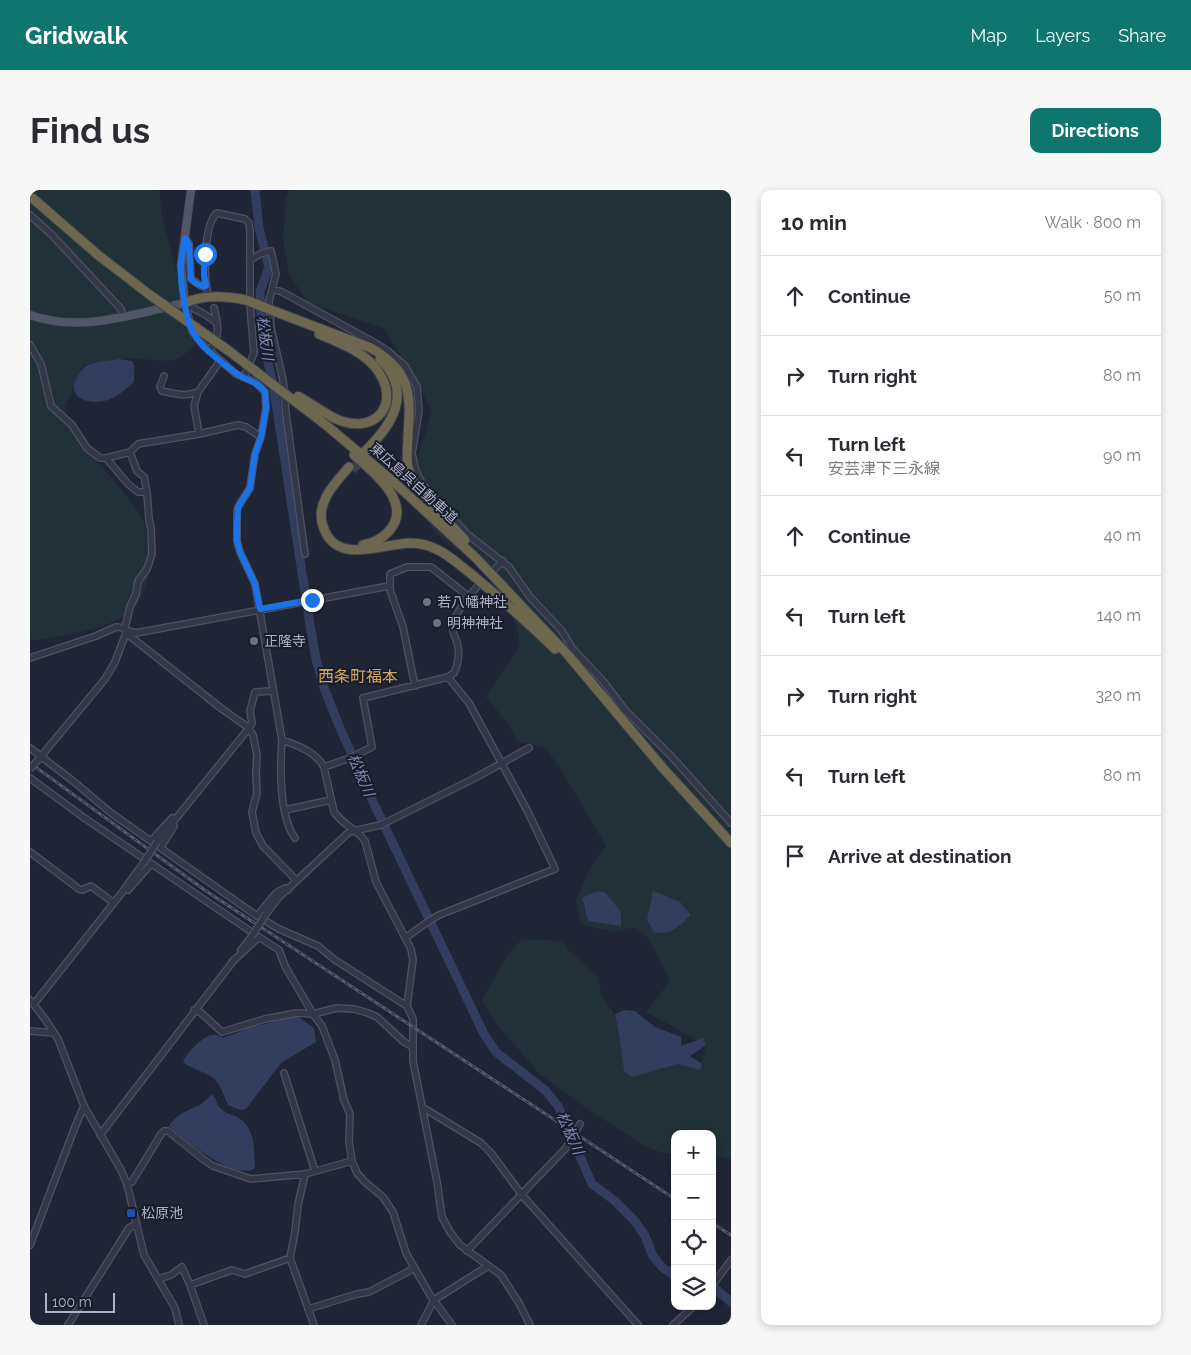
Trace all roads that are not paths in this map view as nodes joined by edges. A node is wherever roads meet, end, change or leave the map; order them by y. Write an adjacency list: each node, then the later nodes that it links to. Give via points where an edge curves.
1 (191, 190): 4 (main road)
2 (30, 196): 17 (highway, 東広島呉自動車道, bridge, via 98,255)
3 (30, 215): 13 (street, via 121,309)
4 (185, 238): 6 (street, via 189,244 191,279); 9 (main road, via 181,266)
5 (250, 260): 6 (street, via 249,223 245,218 217,213 213,216 205,254); 7 (street, via 271,251 276,274); 22 (street, via 254,353)
6 (206, 286): 8 (street)
7 (273, 289): 30 (street, via 269,294 271,328 283,380); 31 (street, via 377,344 405,366 418,396 418,423 412,453 419,478 467,534)
8 (208, 293)
9 (185, 303): 11 (highway, bridge, via 217,296); 13 (main road); 14 (street); 18 (street, via 192,330)
10 (214, 308): 14 (street)
11 (271, 312): 15 (highway); 20 (highway, via 371,348)
12 (30, 315): 13 (main road, via 43,320 76,322)
13 (123, 317)
14 (217, 324): 18 (street, via 217,340)
15 (334, 340): 20 (highway, via 379,357 396,383 394,414 366,454 390,431 402,402 401,383); 24 (highway, via 375,366 385,385 386,395 381,413 368,423)
16 (30, 345): 28 (street, via 41,364 51,406 72,425 87,448 100,458)
17 (229, 350): 24 (highway, bridge); 24 (highway, 東広島呉自動車道, bridge)
18 (209, 351): 19 (street)
19 (220, 361): 22 (street); 23 (street)
20 (393, 363): 35 (highway, via 403,377 411,404 407,456 412,477)
21 (164, 376): 23 (street, via 160,387 162,391 184,396)
22 (244, 377): 26 (street, via 265,392)
23 (198, 392): 25 (street, via 194,406)
24 (328, 423): 35 (highway, 東広島呉自動車道, via 421,506); 43 (highway, via 380,479 395,500 397,509 392,527 373,543 352,545 333,535 326,522 326,511 350,468 331,488 322,509 323,528 334,543 354,550 411,543 426,544 439,550 539,634)
25 (199, 434): 26 (street, via 238,425); 27 (street, via 138,444)
26 (261, 437): 37 (street, via 250,488 238,507 237,523 237,541 255,584)
27 (130, 452): 28 (street); 29 (street, via 137,472 144,477)
28 (106, 458): 29 (street, via 128,484 138,492)
29 (147, 492): 38 (street, via 152,554 138,581)
30 (305, 554)
31 (503, 561): 32 (street); 55 (street, via 625,710)
32 (496, 568)
33 (389, 586): 36 (street, via 393,572 407,567 431,567); 37 (street); 41 (street, via 403,627)
34 (476, 588): 36 (street)
35 (507, 590): 43 (highway, 東広島呉自動車道)
36 (468, 596): 40 (street, via 452,627 458,653 454,674)
37 (260, 609): 38 (street, via 136,633); 42 (street)
38 (125, 631): 39 (street, via 116,627); 44 (street); 48 (street, via 115,662 105,679)
39 (30, 658)
40 (448, 677): 41 (street); 49 (street, via 469,703)
41 (416, 686): 50 (street, via 363,698 372,747)
42 (273, 691): 44 (street, via 255,692); 45 (street)
43 (609, 702): 60 (highway, 東広島呉自動車道)
44 (249, 728): 59 (street); 63 (street, via 257,755 257,793 252,812 256,833 263,846)
45 (282, 740): 50 (street, via 301,746); 54 (street)
46 (30, 748): 48 (street)
47 (529, 748): 49 (street)
48 (39, 758): 51 (street, bridge); 59 (street)
49 (500, 763): 57 (street, via 381,825); 69 (street, via 555,869 439,915)
50 (324, 767): 53 (street)
51 (30, 770)
52 (30, 778): 62 (street)
53 (331, 800): 54 (street); 56 (street, via 340,820)
54 (285, 810): 58 (street, via 287,823)
55 (731, 823)
56 (354, 830): 57 (street); 63 (street)
57 (361, 832): 69 (street, via 376,882)
58 (296, 838)
59 (156, 843): 65 (street, bridge); 67 (street)
60 (731, 843)
61 (30, 852): 66 (street, via 79,889 91,886)
62 (151, 864): 65 (street, via 122,897); 68 (street)
63 (297, 881): 64 (street)
64 (288, 890): 67 (street, via 285,888 276,893); 70 (street, bridge, via 266,914)
65 (120, 895): 66 (street)
66 (114, 903): 71 (street)
67 (257, 916): 72 (street, via 318,946)
68 (259, 937): 70 (street); 74 (street, via 279,950)
69 (405, 938): 72 (street, via 413,960)
70 (232, 962): 73 (street)
71 (32, 1002): 76 (street)
72 (407, 1006): 77 (street, via 413,1018)
73 (194, 1010): 74 (street, via 222,1032 281,1016); 82 (street)
74 (313, 1014): 77 (street, via 337,1008 368,1013); 83 (street, via 322,1026 335,1060 350,1114)
75 (30, 1031): 76 (street)
76 (54, 1033): 79 (street)
77 (413, 1047): 80 (street)
78 (284, 1073): 84 (street)
79 (84, 1106): 82 (street); 89 (street)
80 (422, 1107): 87 (street, via 481,1143); 90 (street, via 442,1217)
81 (580, 1124): 87 (street, via 566,1148)
82 (100, 1135): 86 (street)
83 (352, 1161): 84 (street); 94 (street, via 365,1182 383,1197 393,1212 406,1253)
84 (315, 1171): 85 (street)
85 (305, 1174): 86 (street, via 244,1178 213,1166 164,1131 132,1182); 91 (street)
86 (127, 1184): 88 (street)
87 (522, 1195): 90 (street); 108 (street)
88 (136, 1224): 95 (street, via 144,1255); 101 (street, via 129,1228)
89 (30, 1245)
90 (467, 1251): 93 (street)
91 (290, 1258): 97 (street, via 244,1274 232,1270); 99 (street)
92 (731, 1260): 96 (street)
93 (488, 1266): 98 (street); 107 (street, via 501,1275)
94 (415, 1268): 98 (street); 99 (street, via 369,1292)
95 (158, 1279): 97 (street, via 182,1267); 102 (street, via 175,1308)
96 (716, 1281)
97 (190, 1285): 103 (street)
98 (434, 1300): 105 (street); 106 (street)
99 (308, 1309): 104 (street)
100 (690, 1310): 109 (street)
101 (68, 1325)
102 (179, 1325)
103 (204, 1325)
104 (314, 1325)
105 (421, 1325)
106 (452, 1325)
107 (530, 1325)
108 (638, 1325)
109 (673, 1325)

